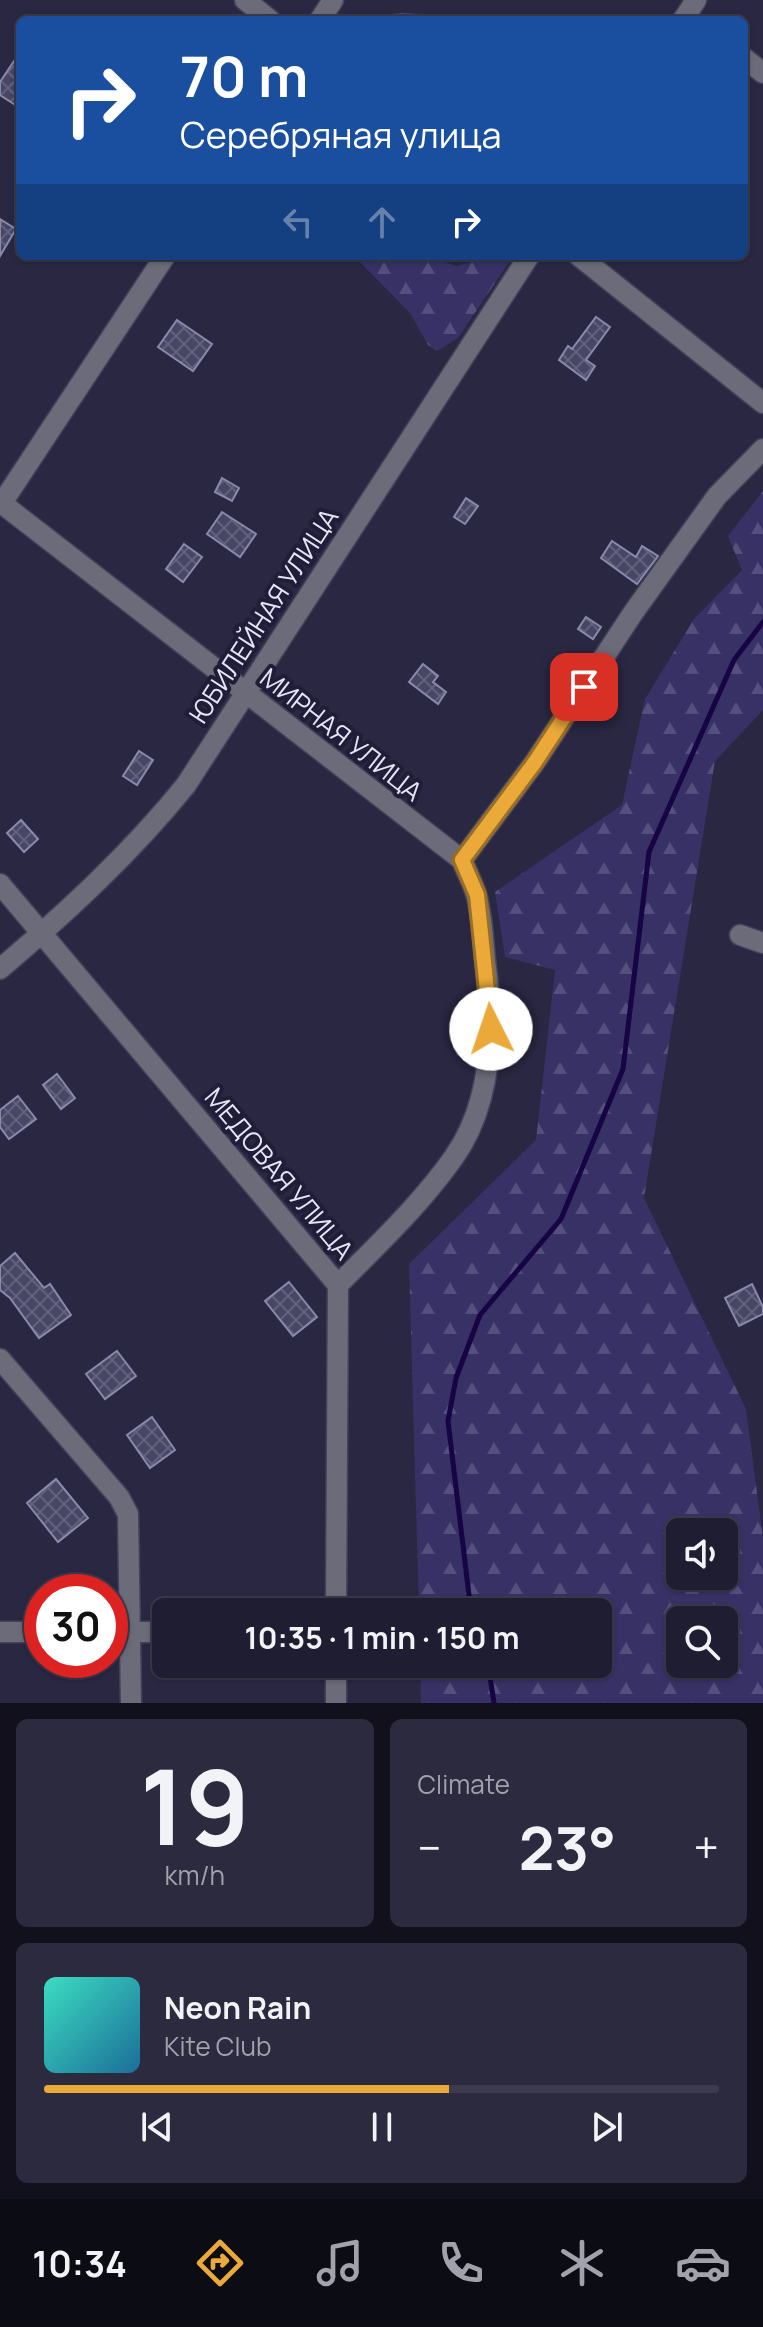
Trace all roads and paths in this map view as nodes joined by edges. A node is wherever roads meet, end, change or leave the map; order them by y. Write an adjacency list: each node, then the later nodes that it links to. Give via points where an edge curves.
1 (245, 0): 2 (street)
2 (265, 16)
3 (162, 260): 8 (street)
4 (526, 260): 9 (street, ЮБИЛЕЙНАЯ УЛИЦА)
5 (584, 260): 6 (street)
6 (763, 403)
7 (763, 449): 10 (street, via 717,496)
8 (1, 502): 9 (street, МИРНАЯ УЛИЦА)
9 (244, 693): 10 (street, МИРНАЯ УЛИЦА); 12 (street, ЮБИЛЕЙНАЯ УЛИЦА, via 158,820)
10 (462, 860): 16 (street, via 477,895 488,983 491,1029 484,1084 455,1156)
11 (0, 884): 12 (street, МЕДОВАЯ УЛИЦА)
12 (42, 933): 15 (street, ЮБИЛЕЙНАЯ УЛИЦА); 16 (street, МЕДОВАЯ УЛИЦА)
13 (740, 935): 14 (street)
14 (763, 943)
15 (0, 969)
16 (338, 1285): 18 (street, МЕДОВАЯ УЛИЦА)
17 (0, 1359): 21 (street, via 128,1514)
18 (336, 1598)
19 (0, 1632): 20 (street)
20 (24, 1632)
21 (131, 1632): 22 (street); 24 (street)
22 (152, 1632)
23 (336, 1678): 25 (street)
24 (131, 1703)
25 (336, 1703)

